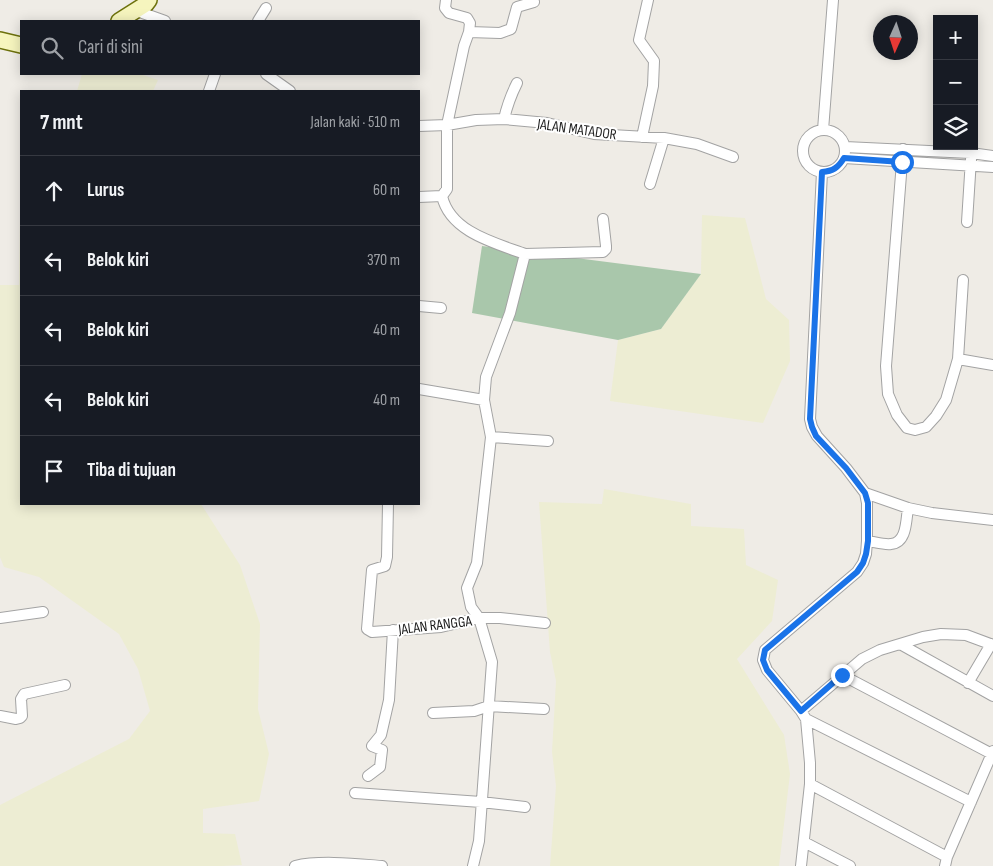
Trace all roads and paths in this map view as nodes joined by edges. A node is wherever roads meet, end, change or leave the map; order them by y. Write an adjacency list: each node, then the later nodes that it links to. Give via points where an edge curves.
1 (149, 0): 7 (main road)
2 (446, 0): 11 (street, via 445,8 449,13 467,18)
3 (648, 0): 23 (street, via 639,40 654,61 653,86)
4 (833, 0): 22 (street)
5 (534, 2): 11 (street, via 517,7 511,29 500,33)
6 (266, 8): 10 (street)
7 (137, 11): 8 (main road); 9 (street)
8 (121, 20)
9 (162, 20)
10 (259, 20)
11 (469, 32): 20 (street)
12 (0, 40): 13 (main road)
13 (20, 45)
14 (215, 75): 17 (street)
15 (267, 75): 18 (street)
16 (517, 83): 19 (street)
17 (209, 90)
18 (289, 90)
19 (504, 119): 20 (street, JALAN MATADOR); 23 (street, JALAN MATADOR, via 547,123 594,134)
20 (447, 125): 21 (street, JALAN MATADOR); 38 (street, via 447,189)
21 (420, 126)
22 (823, 130): 25 (street, via 833,132); 36 (street, via 809,137 803,151 808,165)
23 (642, 137): 24 (street, JALAN MATADOR)
24 (664, 138): 31 (street, JALAN MATADOR, via 697,144); 37 (street)
25 (845, 147): 26 (street); 32 (street)
26 (903, 149): 27 (street); 33 (street)
27 (933, 149)
28 (947, 150): 29 (street)
29 (971, 153): 30 (street); 34 (street)
30 (993, 156)
31 (734, 157)
32 (844, 158): 33 (street); 36 (street, via 839,166)
33 (902, 162): 34 (street); 46 (street, via 886,366 888,394 907,428 926,427 936,416 946,400)
34 (971, 166): 35 (street); 41 (street)
35 (993, 167)
36 (822, 172): 52 (street, via 810,419 816,436)
37 (650, 184)
38 (442, 196): 39 (street); 42 (street, via 452,216 475,235)
39 (420, 197)
40 (603, 219): 42 (street, via 606,246 603,252)
41 (967, 222)
42 (525, 254): 49 (street, via 510,313 486,377)
43 (963, 280): 46 (street)
44 (420, 306): 45 (street)
45 (441, 308)
46 (958, 359): 47 (street)
47 (993, 365)
48 (420, 389): 49 (street)
49 (484, 400): 50 (street)
50 (491, 436): 51 (street); 59 (street, via 476,563 467,588 471,607)
51 (548, 441)
52 (865, 493): 54 (street); 56 (street)
53 (388, 505): 61 (street, JALAN RANGGA, via 387,556 385,566 372,570 367,629 372,632)
54 (908, 508): 55 (street); 56 (street, via 905,530 897,543)
55 (993, 520)
56 (868, 541): 71 (street, via 863,563 857,572 765,650 763,660 767,670)
57 (43, 612): 58 (street)
58 (0, 618)
59 (479, 618): 60 (street); 61 (street, JALAN RANGGA, via 441,627); 68 (street, JALAN RANGGA, via 492,662)
60 (546, 623)
61 (394, 630): 74 (street, via 389,700 381,735 372,746 382,750 380,767)
62 (900, 644): 63 (street, via 941,634 966,635); 64 (street, via 862,659); 65 (street)
63 (992, 645): 65 (street)
64 (842, 675): 71 (street); 73 (street)
65 (968, 683): 67 (street)
66 (65, 685): 72 (street, via 24,694 20,718)
67 (993, 696)
68 (489, 706): 69 (street); 70 (street, via 474,711); 77 (street, JALAN RANGGA)
69 (544, 709)
70 (433, 714)
71 (803, 715): 75 (street); 78 (street)
72 (0, 716)
73 (992, 753): 78 (street)
74 (368, 776)
75 (810, 784): 80 (street); 81 (street)
76 (355, 792): 77 (street)
77 (481, 802): 79 (street); 86 (street, JALAN RANGGA)
78 (971, 802): 81 (street)
79 (525, 806)
80 (804, 842): 87 (street); 88 (street)
81 (946, 862)
82 (306, 865): 83 (street); 84 (street)
83 (359, 865): 85 (street)
84 (296, 866)
85 (382, 866)
86 (473, 866)
87 (801, 866)
88 (850, 866)

